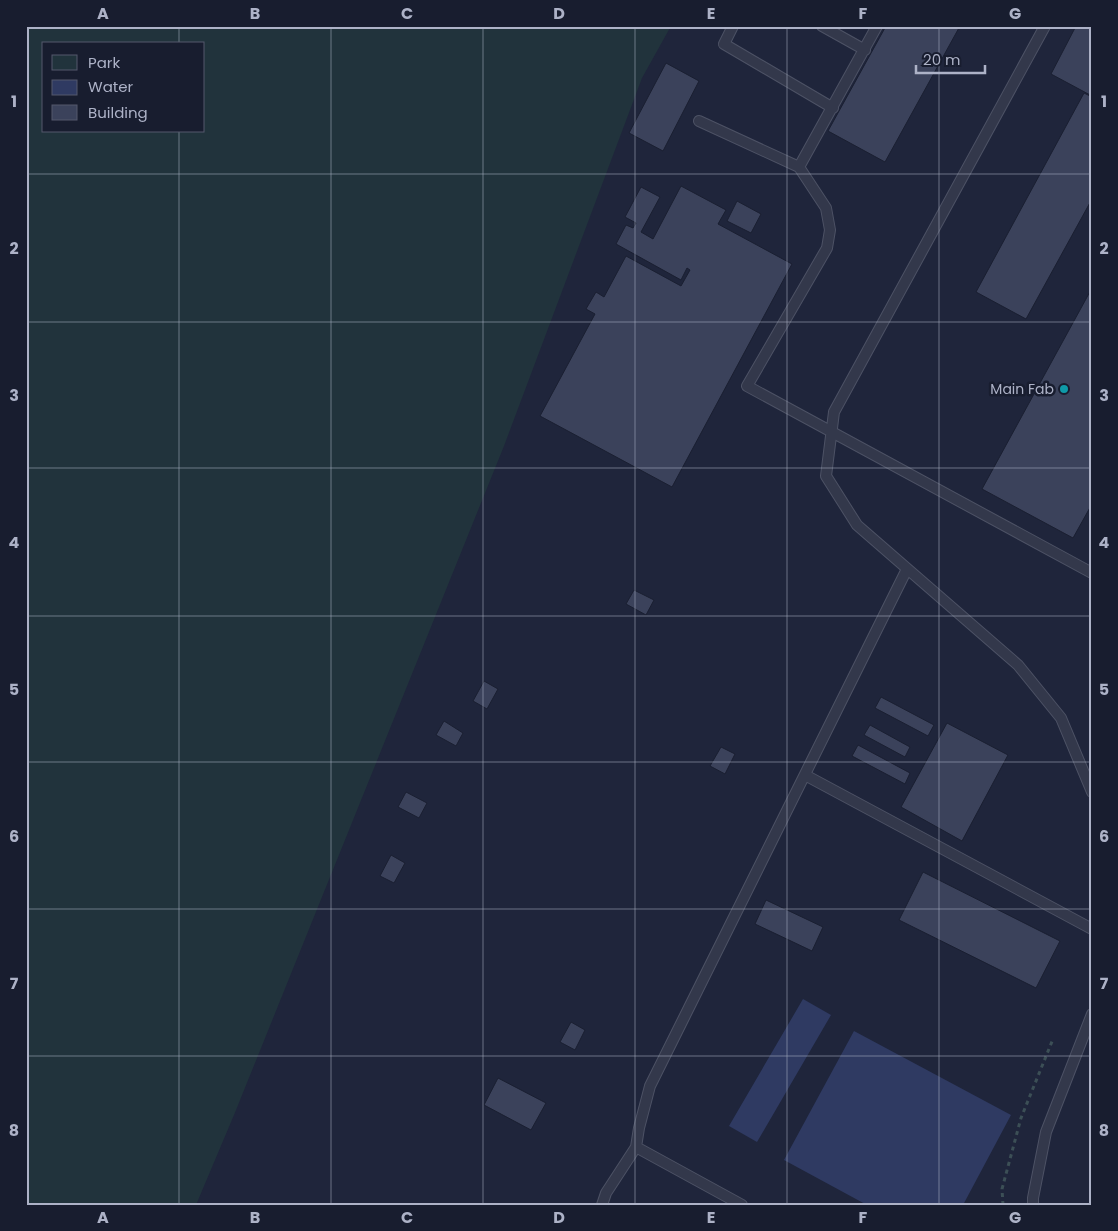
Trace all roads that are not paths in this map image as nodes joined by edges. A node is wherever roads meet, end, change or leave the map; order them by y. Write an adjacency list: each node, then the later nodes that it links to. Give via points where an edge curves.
1 (733, 26): 6 (lane, via 724,44)
2 (822, 26): 5 (lane)
3 (877, 26): 5 (lane)
4 (1045, 26): 9 (lane, via 834,412)
5 (865, 50): 6 (lane)
6 (833, 108): 8 (lane)
7 (699, 120): 8 (lane)
8 (799, 167): 9 (lane, via 826,208 830,230 827,248 747,386)
9 (831, 432): 10 (lane, via 826,476 857,525); 11 (lane)
10 (907, 569): 12 (lane); 13 (lane, via 1018,665 1061,718)
11 (1092, 573)
12 (805, 775): 14 (lane); 16 (lane, via 650,1086)
13 (1092, 792)
14 (1092, 929)
15 (1092, 1014): 19 (lane, via 1046,1132)
16 (636, 1147): 17 (lane, via 606,1193); 18 (lane)
17 (602, 1205)
18 (742, 1205)
19 (1033, 1205)

